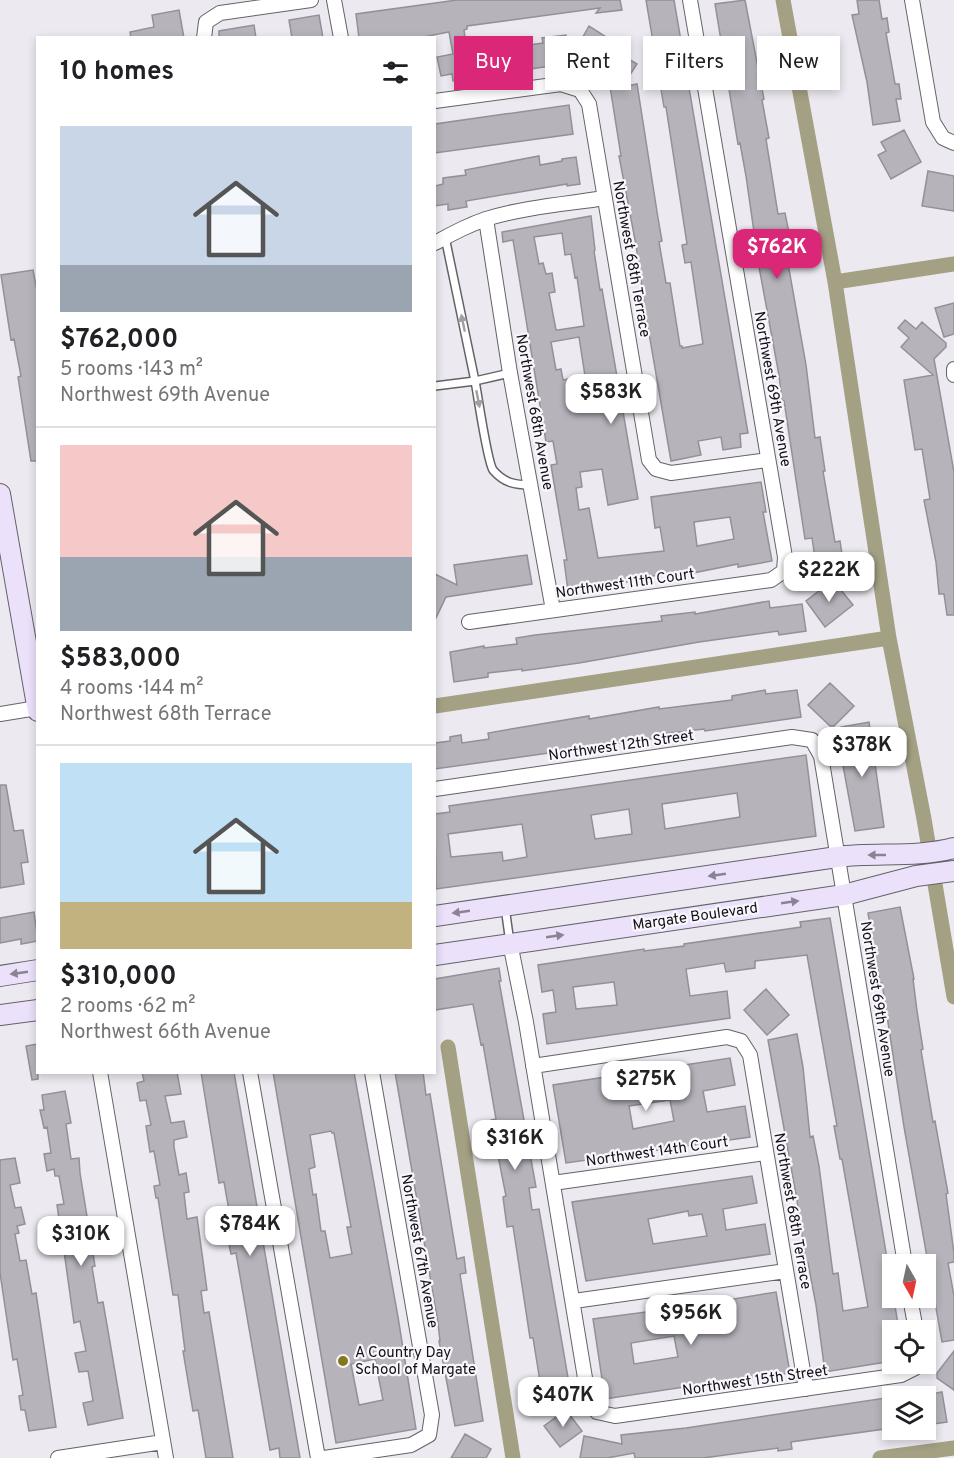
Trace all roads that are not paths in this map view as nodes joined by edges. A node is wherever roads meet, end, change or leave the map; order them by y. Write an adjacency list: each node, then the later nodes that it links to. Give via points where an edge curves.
1 (311, 0): 5 (street, via 220,13 206,22)
2 (334, 0): 6 (street)
3 (690, 0): 17 (street, Northwest 69th Avenue)
4 (912, 0): 8 (street, via 933,122)
5 (204, 36)
6 (341, 36)
7 (436, 102): 9 (street, Northwest 68th Terrace, via 561,84 580,90 589,104)
8 (949, 141)
9 (605, 198): 10 (street); 17 (street, Northwest 68th Terrace, via 649,460 656,469 671,473)
10 (486, 219): 11 (street); 13 (street, Northwest 68th Avenue)
11 (440, 240): 15 (lane, one-way to 11)
12 (954, 369): 14 (street)
13 (510, 374): 15 (lane); 18 (street, Northwest 68th Avenue)
14 (954, 375)
15 (475, 381): 16 (lane); 18 (lane, one-way to 18, via 491,467 515,485)
16 (436, 386)
17 (768, 460): 20 (street, Northwest 69th Avenue, via 785,556)
18 (532, 485): 21 (street, Northwest 68th Avenue)
19 (0, 494): 23 (street)
20 (784, 571): 21 (street, Northwest 11th Court, via 771,580)
21 (553, 610): 22 (street, Northwest 11th Court)
22 (469, 622)
23 (36, 704)
24 (36, 710): 25 (street)
25 (0, 714)
26 (812, 740): 27 (street, Northwest 12th Street, via 792,737); 29 (street, Northwest 69th Avenue, via 821,756)
27 (436, 789)
28 (949, 850): 29 (street, one-way to 29)
29 (837, 857): 31 (street, Northwest 69th Avenue); 32 (street, one-way to 32)
30 (950, 871): 31 (street, Margate Boulevard)
31 (844, 895): 34 (street, Margate Boulevard, one-way to 31); 46 (street, Northwest 69th Avenue)
32 (505, 905): 33 (street, one-way to 33); 34 (lane)
33 (436, 916)
34 (510, 943): 35 (street, Margate Boulevard); 40 (street)
35 (436, 955)
36 (36, 970): 37 (street, one-way to 37)
37 (0, 976)
38 (36, 1010): 39 (street)
39 (0, 1015)
40 (533, 1066): 44 (street, Northwest 68th Terrace, via 727,1037 741,1041 750,1055); 45 (street)
41 (100, 1074): 51 (street)
42 (250, 1074): 54 (street)
43 (372, 1074): 55 (street, Northwest 67th Avenue, via 432,1414 429,1435 411,1445)
44 (766, 1153): 45 (street, Northwest 14th Court); 47 (street, Northwest 68th Terrace)
45 (553, 1183): 48 (street)
46 (903, 1254)
47 (786, 1271): 48 (street); 50 (street, Northwest 68th Terrace)
48 (574, 1301): 50 (street, Northwest 15th Street, via 588,1396 597,1412 615,1416)
49 (904, 1374): 50 (street, Northwest 15th Street)
50 (806, 1389)
51 (163, 1442): 52 (street); 53 (street)
52 (58, 1458)
53 (166, 1458)
54 (318, 1458)
55 (324, 1458)

